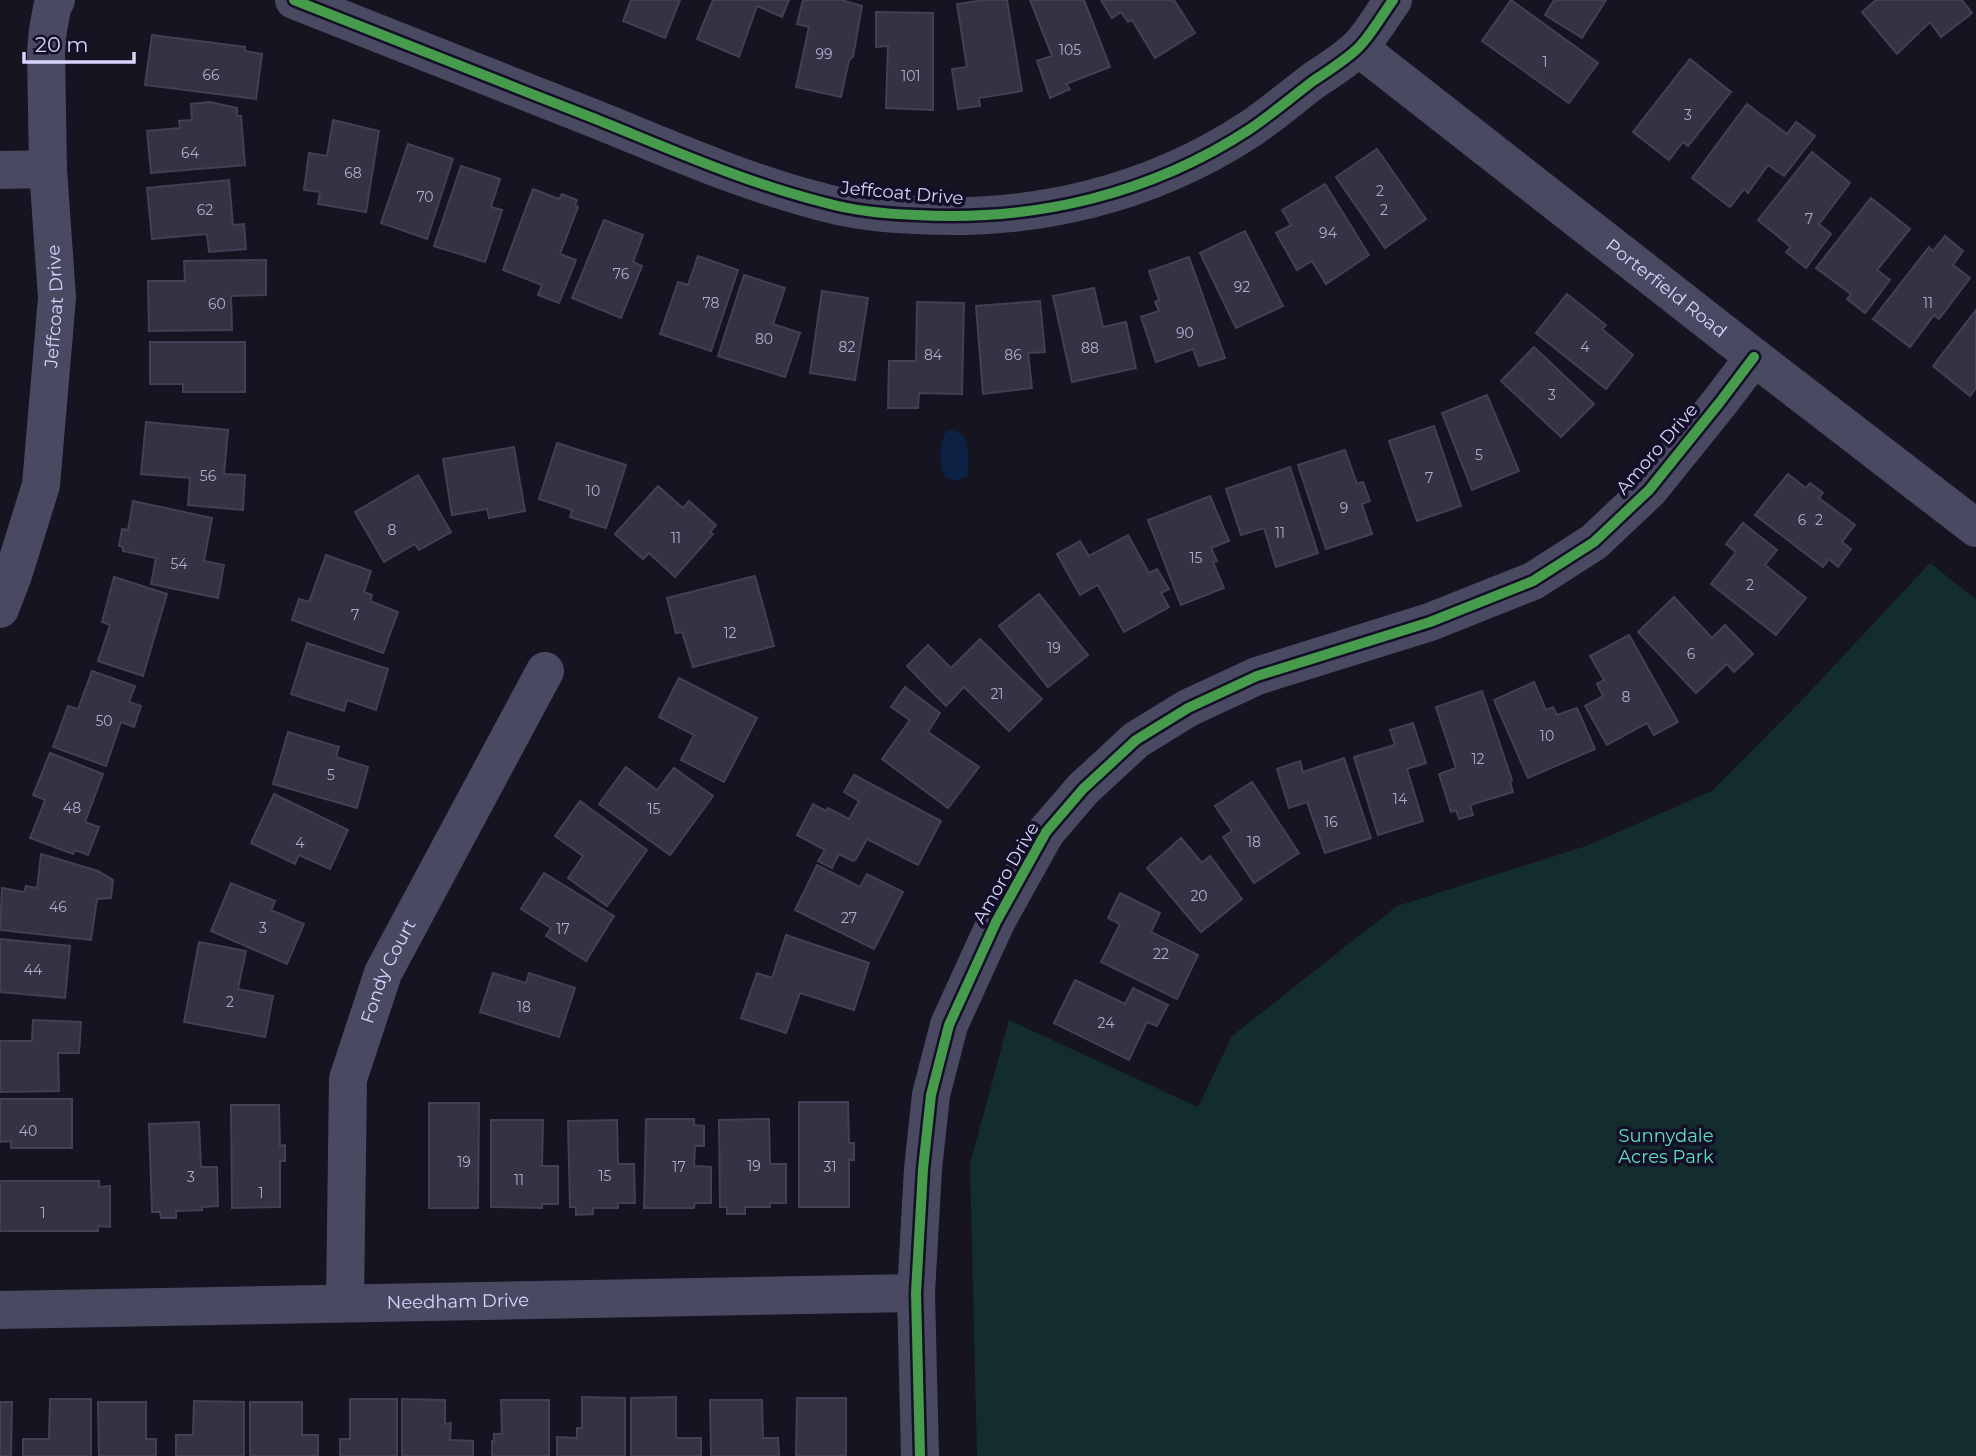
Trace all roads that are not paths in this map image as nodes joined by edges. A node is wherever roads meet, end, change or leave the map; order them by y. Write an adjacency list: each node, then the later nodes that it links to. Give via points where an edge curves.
1 (56, 0): 5 (street, Jeffcoat Drive, via 46,52)
2 (294, 0): 4 (street, Jeffcoat Drive, via 748,180 828,204 954,217 1052,208 1144,183 1191,164 1275,113)
3 (1393, 0): 4 (street, Jeffcoat Drive)
4 (1359, 48): 7 (street, Porterfield Road)
5 (48, 169): 6 (street); 9 (street, Jeffcoat Drive, via 57,298 41,485)
6 (0, 170)
7 (1754, 357): 8 (street, Porterfield Road); 11 (street, Amoro Drive, via 1649,490 1584,549 1533,581 1430,622 1257,676 1188,708 1136,740 1083,789 1046,832 996,922 949,1025 931,1095)
8 (1976, 528)
9 (0, 609)
10 (545, 671): 12 (street, Fondy Court, via 383,973 348,1079)
11 (916, 1293): 12 (street, Needham Drive); 14 (street, Amoro Drive)
12 (345, 1302): 13 (street, Needham Drive)
13 (0, 1310)
14 (920, 1456)

